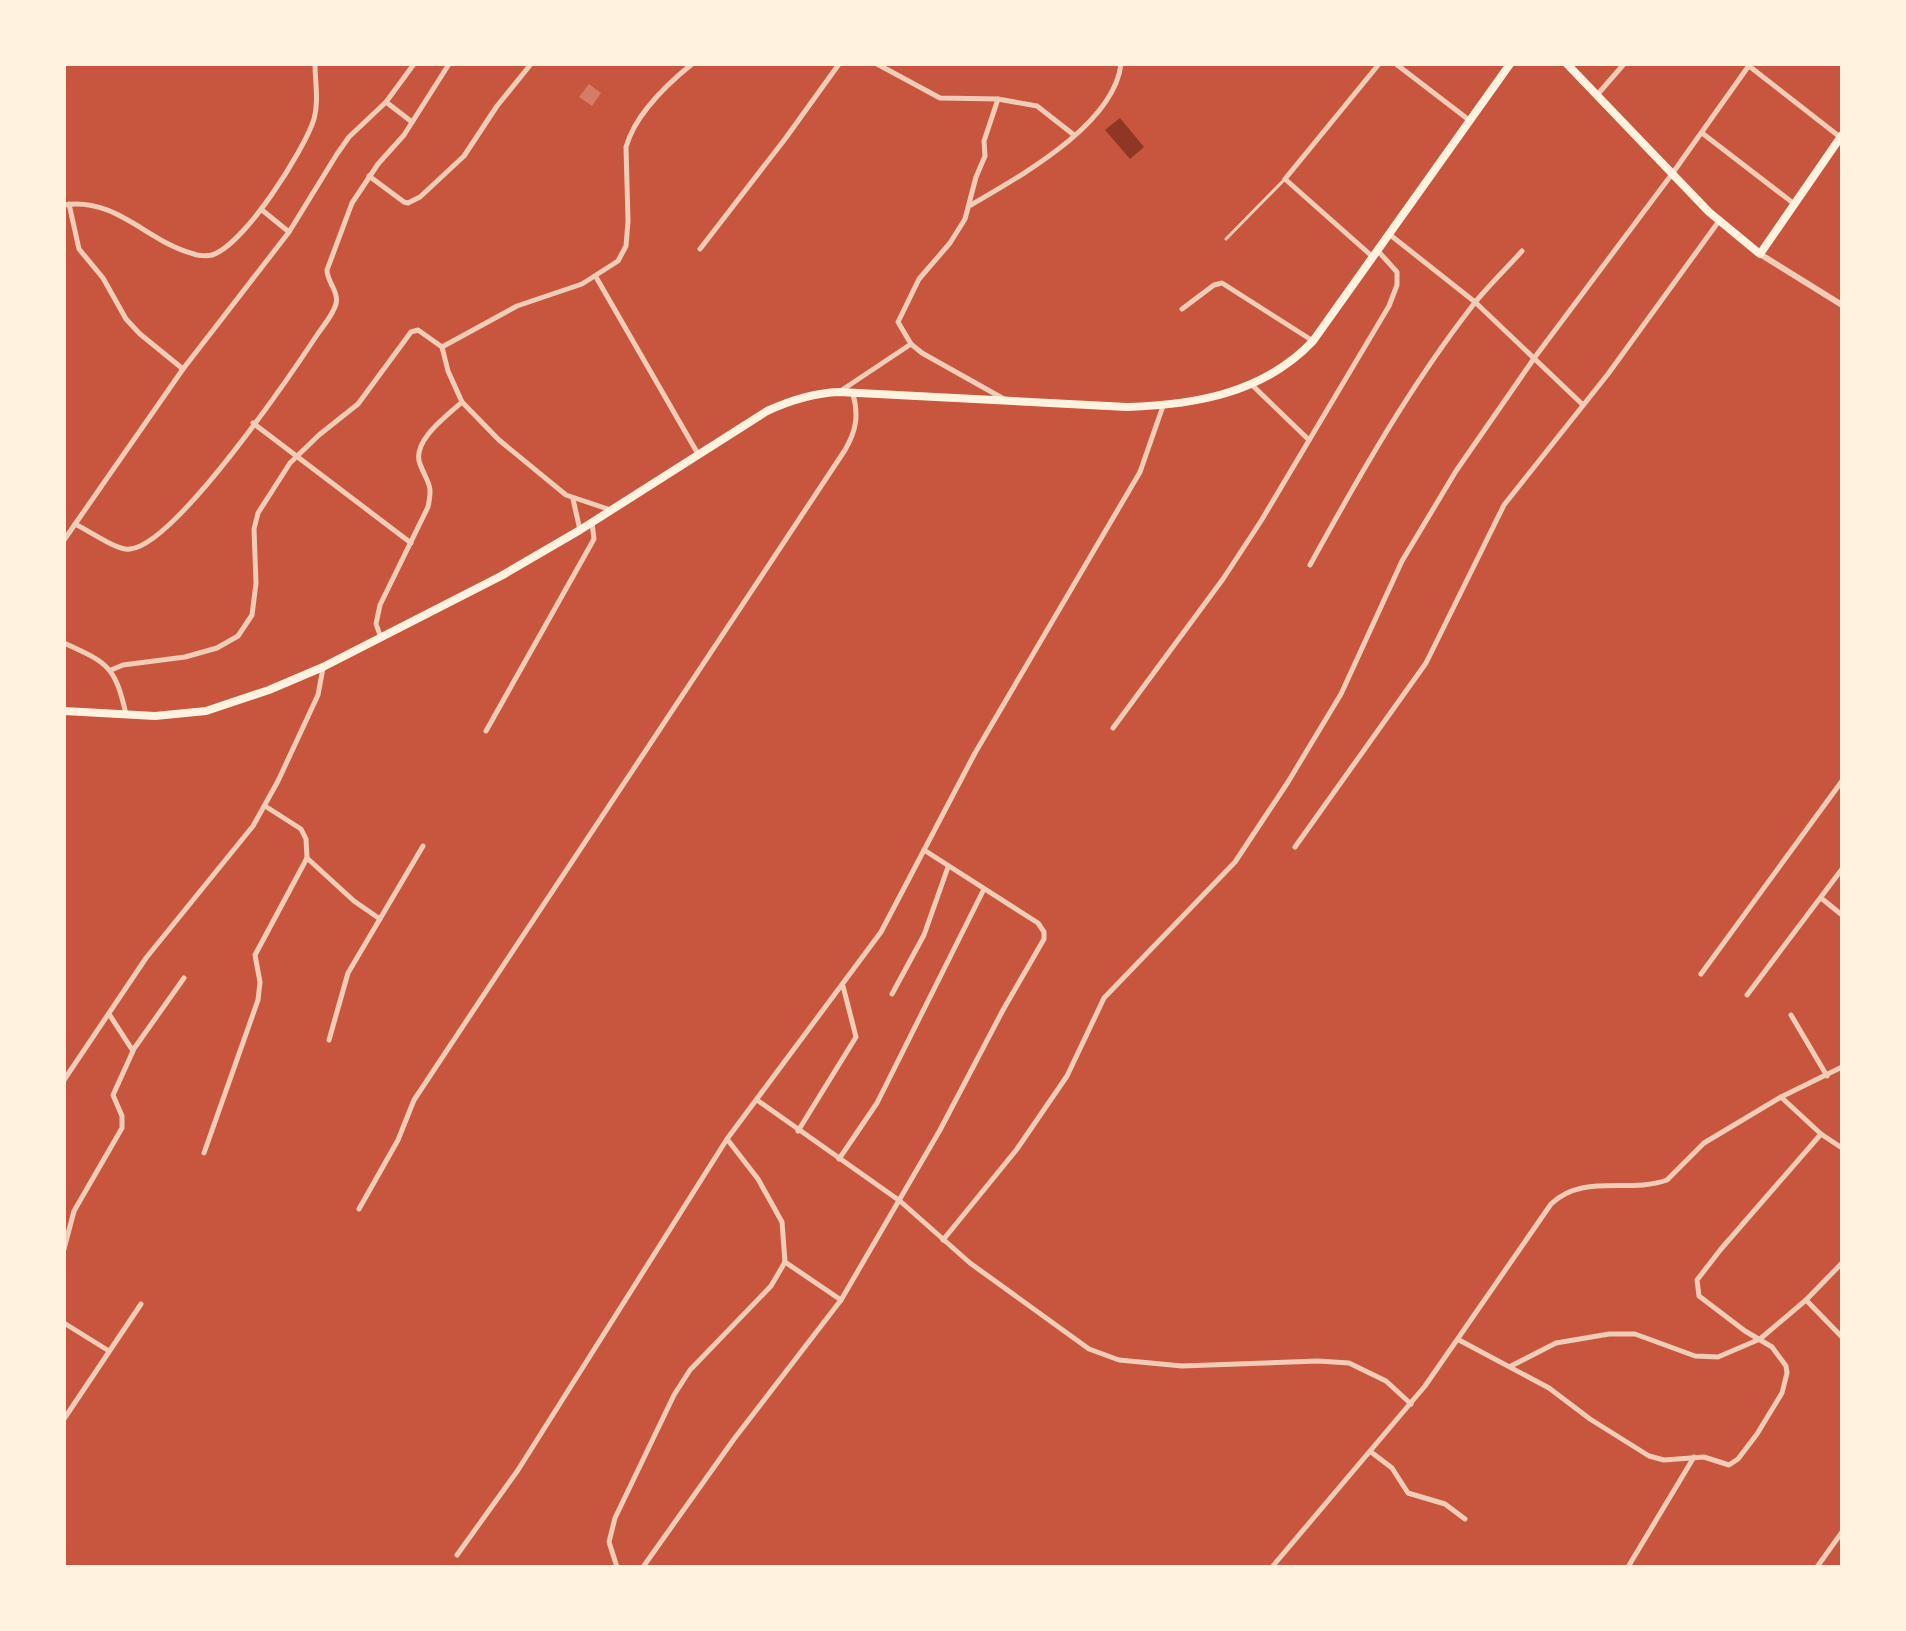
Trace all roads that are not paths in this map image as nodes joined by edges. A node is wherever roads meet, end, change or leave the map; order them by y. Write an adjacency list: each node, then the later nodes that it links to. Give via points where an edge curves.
1 (315, 64): 29 (street, via 313,123)
2 (414, 64): 17 (street)
3 (449, 64): 19 (street)
4 (531, 64): 24 (street, via 470,149 415,201 404,202)
5 (692, 64): 38 (street, via 660,94 629,136 626,246 618,261)
6 (839, 64): 34 (street)
7 (877, 64): 16 (street, via 940,98)
8 (1121, 64): 21 (street, via 1113,91)
9 (1379, 64): 25 (street)
10 (1396, 64): 18 (street)
11 (1510, 64): 18 (main road)
12 (1567, 64): 15 (main road)
13 (1624, 64): 15 (street)
14 (1749, 65): 20 (street); 22 (street)
15 (1597, 95): 23 (main road)
16 (998, 99): 21 (street, via 1037,106); 28 (street)
17 (386, 102): 19 (street); 31 (street, via 343,146)
18 (1469, 120): 32 (main road)
19 (412, 122): 24 (street)
20 (1702, 133): 23 (street); 26 (street)
21 (1074, 135): 28 (street)
22 (1841, 136): 26 (main road)
23 (1672, 174): 30 (main road); 45 (street)
24 (369, 176): 54 (street, via 348,209 328,264 335,307)
25 (1285, 179): 33 (lane); 36 (street)
26 (1793, 203): 37 (main road)
27 (67, 204): 29 (street, via 112,211 203,255 231,243); 46 (street, via 79,249 126,319)
28 (970, 205): 43 (street, via 958,232 925,271 901,312 898,322)
29 (262, 210): 31 (street)
30 (1719, 221): 37 (main road); 52 (street)
31 (289, 232): 46 (street)
32 (1388, 233): 36 (main road); 39 (street)
33 (1226, 239)
34 (700, 249)
35 (1522, 251): 39 (street)
36 (1375, 253): 42 (main road); 55 (street, via 1395,267 1397,285)
37 (1760, 254): 40 (street)
38 (596, 277): 44 (street, via 517,306); 56 (street)
39 (1475, 302): 45 (street); 65 (street, via 1358,478)
40 (1842, 305)
41 (1182, 309): 42 (street, via 1222,283)
42 (1313, 341): 47 (main road, via 1285,367)
43 (911, 344): 48 (street); 51 (street)
44 (442, 347): 50 (street); 57 (street, via 418,330 411,332 358,404)
45 (1535, 357): 52 (street); 108 (street, via 1420,529 1341,694 1235,862 1104,998 1067,1076 1017,1149)
46 (183, 369): 61 (street)
47 (1252, 385): 53 (main road); 55 (street)
48 (839, 392): 49 (main road); 56 (main road, via 767,411)
49 (852, 393): 51 (main road); 107 (street, via 857,420 845,450 414,1100)
50 (462, 402): 58 (street, via 549,484); 64 (street, via 418,453 432,488)
51 (1008, 402): 53 (main road)
52 (1582, 404): 77 (street, via 1504,505 1426,663)
53 (1163, 406): 78 (street, via 1140,472)
54 (253, 423): 57 (street); 61 (street, via 210,482 140,546 120,548)
55 (1309, 440): 72 (street, via 1223,579)
56 (698, 454): 59 (main road)
57 (296, 457): 64 (street); 69 (street, via 258,513 252,615 238,636 185,657)
58 (573, 499): 59 (street); 62 (street)
59 (611, 510): 60 (main road)
60 (592, 522): 62 (main road); 73 (street, via 594,539)
61 (75, 524): 63 (street)
62 (580, 530): 66 (main road)
63 (64, 540)
64 (411, 543): 66 (street, via 380,605 376,624)
65 (1310, 565)
66 (382, 638): 68 (main road)
67 (64, 643): 69 (street)
68 (323, 667): 71 (main road, via 224,707 155,716); 75 (street, via 318,695)
69 (111, 670): 71 (street)
70 (64, 711): 71 (main road)
71 (126, 714)
72 (1113, 728)
73 (486, 731)
74 (1842, 781): 86 (street)
75 (265, 806): 79 (street, via 301,829); 91 (street)
76 (423, 846): 85 (street)
77 (1295, 847)
78 (924, 850): 80 (street); 88 (street, via 881,932)
79 (307, 858): 85 (street); 104 (street, via 255,955 258,1000)
80 (948, 867): 82 (street); 89 (street, via 924,935)
81 (1842, 869): 83 (street)
82 (984, 889): 105 (street, via 882,1094); 106 (street, via 1038,923 1044,939)
83 (1821, 898): 84 (street); 90 (street)
84 (1842, 915)
85 (380, 919): 93 (street, via 348,973)
86 (1701, 974)
87 (184, 978): 94 (street)
88 (843, 985): 99 (street); 100 (street, via 856,1037)
89 (892, 994)
90 (1747, 995)
91 (108, 1013): 94 (street); 97 (street)
92 (1791, 1015): 96 (street)
93 (329, 1040)
94 (133, 1051): 109 (street, via 113,1095 122,1128 74,1211)
95 (1842, 1067): 96 (street)
96 (1827, 1076): 98 (street)
97 (64, 1080)
98 (1781, 1097): 101 (street); 118 (street, via 1704,1143 1667,1180 1584,1187 1562,1194)
99 (757, 1100): 100 (street); 102 (street)
100 (798, 1131): 105 (street)
101 (1821, 1134): 103 (street); 117 (street, via 1697,1280 1699,1296)
102 (727, 1139): 110 (street, via 764,1187 782,1222); 127 (street, via 518,1470)
103 (1842, 1148)
104 (204, 1153)
105 (839, 1159): 106 (street)
106 (900, 1201): 108 (street); 112 (street)
107 (359, 1209)
108 (943, 1240): 121 (street, via 1074,1339 1104,1355 1182,1366 1349,1363 1386,1381)
109 (64, 1249)
110 (785, 1262): 112 (street); 128 (street, via 771,1286 690,1370 674,1395 615,1518 609,1542)
111 (1842, 1263): 113 (street)
112 (841, 1300): 129 (street)
113 (1806, 1300): 116 (street); 117 (street)
114 (141, 1304): 119 (street)
115 (64, 1323): 119 (street)
116 (1842, 1337)
117 (1760, 1339): 120 (street, via 1708,1358 1635,1334 1609,1334 1556,1343); 124 (street, via 1781,1358 1787,1381 1738,1459 1729,1465)
118 (1459, 1340): 120 (street); 121 (street)
119 (109, 1351): 122 (street)
120 (1511, 1366): 124 (street, via 1649,1456)
121 (1411, 1404): 123 (street)
122 (64, 1419)
123 (1371, 1452): 125 (street, via 1392,1468 1408,1493 1445,1504); 130 (street)
124 (1694, 1456): 131 (street)
125 (1465, 1519)
126 (1842, 1532): 132 (street)
127 (457, 1555)
128 (617, 1567)
129 (643, 1567)
130 (1272, 1567)
131 (1628, 1567)
132 (1817, 1567)

